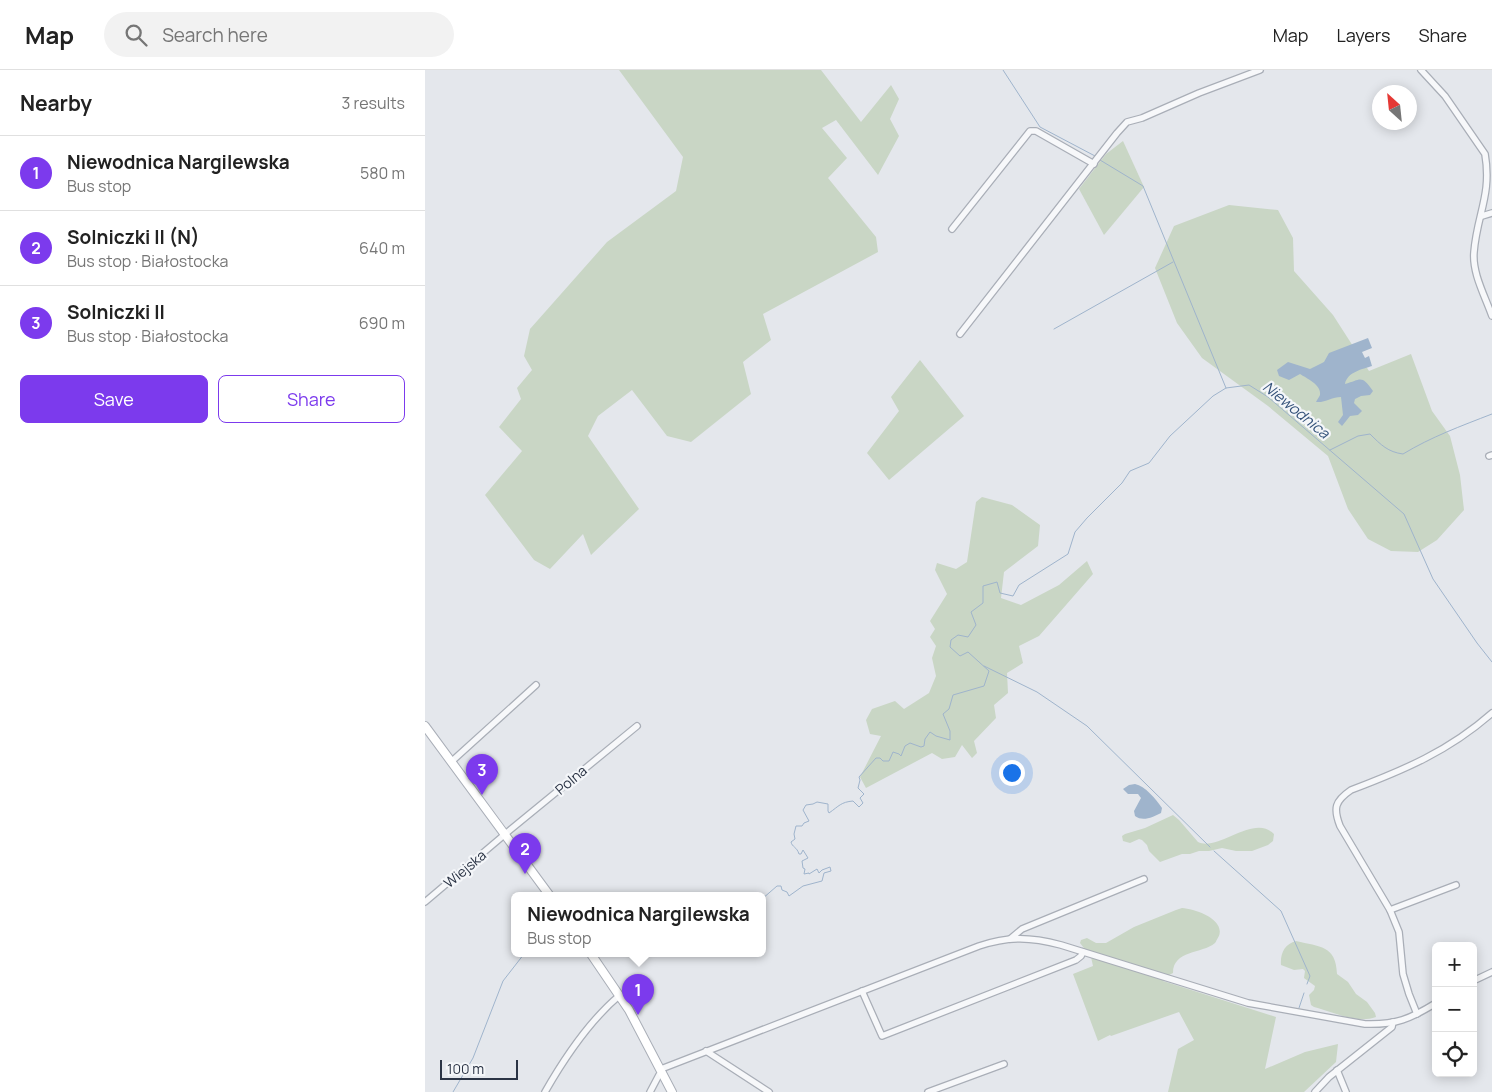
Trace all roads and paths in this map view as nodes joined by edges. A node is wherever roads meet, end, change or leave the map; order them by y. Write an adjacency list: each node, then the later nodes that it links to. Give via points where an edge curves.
1 (1260, 70): 3 (street, via 1127,122)
2 (1421, 70): 5 (street, via 1445,96 1489,163 1491,185)
3 (1094, 164): 6 (street, via 1037,131 1030,131); 8 (street)
4 (1492, 213): 5 (street)
5 (1482, 216): 7 (street, via 1474,263)
6 (953, 228)
7 (1492, 316)
8 (960, 334)
9 (536, 685): 13 (street)
10 (1492, 713): 19 (street, via 1444,749 1351,790 1338,803 1336,816 1340,826)
11 (425, 726): 13 (street)
12 (637, 726): 14 (street, Polna)
13 (451, 762): 14 (street)
14 (505, 835): 17 (street); 18 (street, Wiejska)
15 (1145, 879): 20 (street, via 1022,929)
16 (1456, 885): 19 (street)
17 (546, 892)
18 (425, 902)
19 (1390, 910): 28 (street, via 1399,932 1403,974)
20 (1010, 939): 21 (street, via 1040,940); 25 (street, via 979,946)
21 (1083, 952): 25 (street, via 1076,960 881,1036); 29 (street, via 1249,1003 1365,1024)
22 (593, 957): 26 (street)
23 (1492, 972): 24 (street)
24 (1477, 979)
25 (862, 991): 30 (street)
26 (620, 995): 33 (street); 34 (street, via 587,1029)
27 (1432, 1005): 28 (street)
28 (1417, 1014): 29 (street)
29 (1393, 1022): 32 (street)
30 (705, 1051): 33 (street); 37 (street)
31 (1004, 1064): 38 (street)
32 (1337, 1070): 39 (street); 40 (street)
33 (662, 1071): 35 (street); 36 (street)
34 (545, 1092)
35 (650, 1092)
36 (672, 1092)
37 (769, 1092)
38 (928, 1092)
39 (1315, 1092)
40 (1346, 1092)

